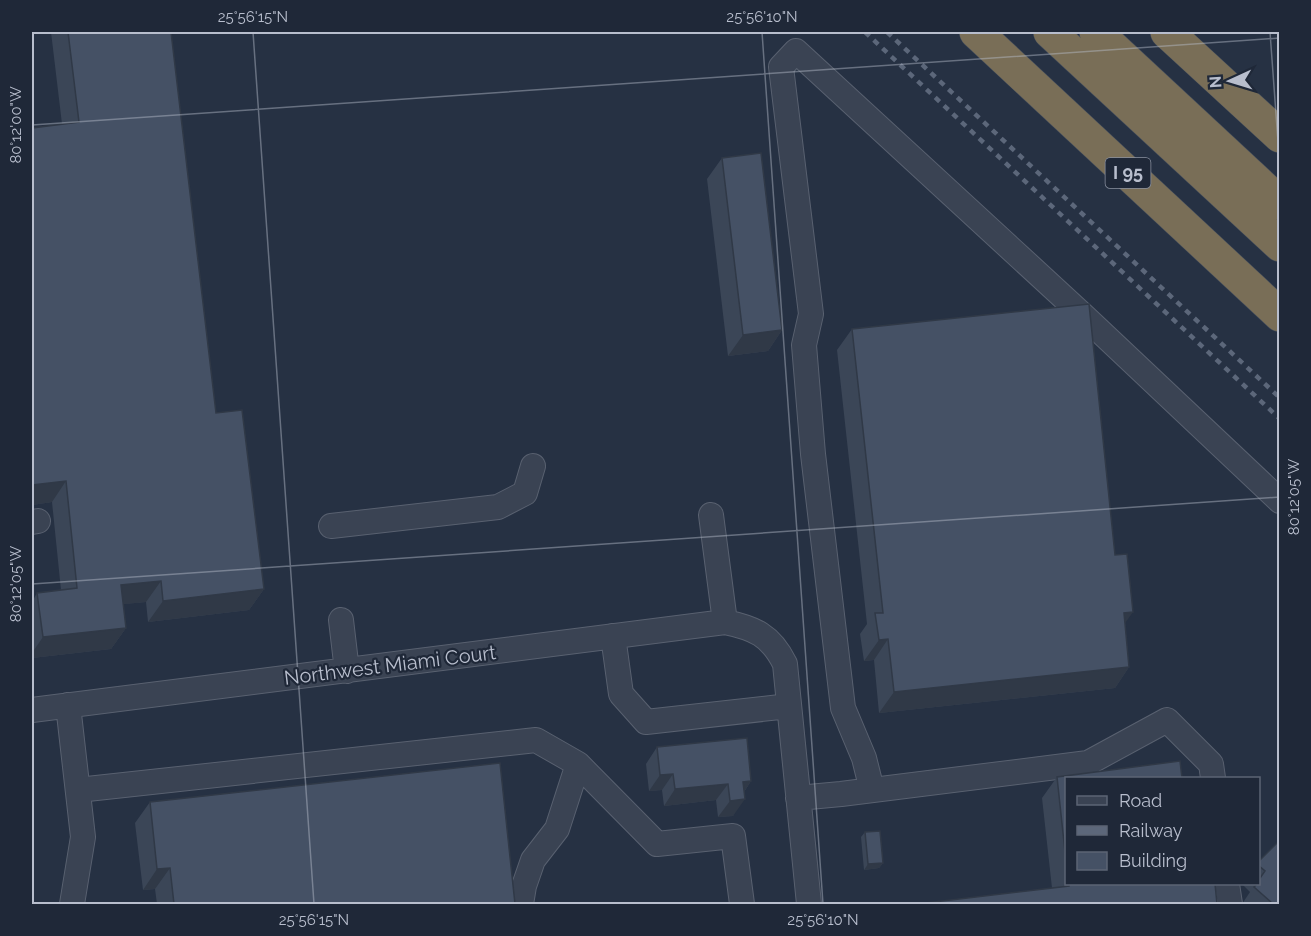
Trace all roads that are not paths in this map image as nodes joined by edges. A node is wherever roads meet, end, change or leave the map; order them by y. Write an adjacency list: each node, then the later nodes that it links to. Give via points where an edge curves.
1 (976, 32): 8 (highway, I 95)
2 (1050, 32): 7 (highway)
3 (1096, 32): 6 (highway)
4 (1167, 32): 5 (highway)
5 (1280, 136)
6 (1280, 203)
7 (1280, 245)
8 (1280, 315)
9 (533, 466): 12 (street, via 525,493 498,507)
10 (1280, 501): 23 (street, via 796,51 781,68 811,314 804,345 813,454 843,708 864,758)
11 (711, 515): 14 (street)
12 (331, 525)
13 (341, 620): 16 (street)
14 (736, 624): 15 (street, Northwest Miami Court); 18 (street, via 763,636 778,650 785,664)
15 (613, 636): 16 (street, Northwest Miami Court); 18 (street, via 621,694 646,722)
16 (347, 671): 17 (street, Northwest Miami Court)
17 (68, 705): 19 (street, Northwest Miami Court); 22 (street)
18 (789, 706): 24 (street)
19 (32, 710)
20 (578, 764): 22 (street, via 536,740); 27 (street, via 556,829 533,860); 28 (street, via 657,844 733,836)
21 (1213, 777): 23 (street, via 1211,764 1167,720 1088,763)
22 (78, 790): 26 (street, via 83,837)
23 (872, 790): 24 (street)
24 (798, 798): 29 (street)
25 (1227, 885): 30 (street)
26 (72, 904)
27 (521, 904)
28 (742, 904)
29 (809, 904)
30 (1230, 904)

